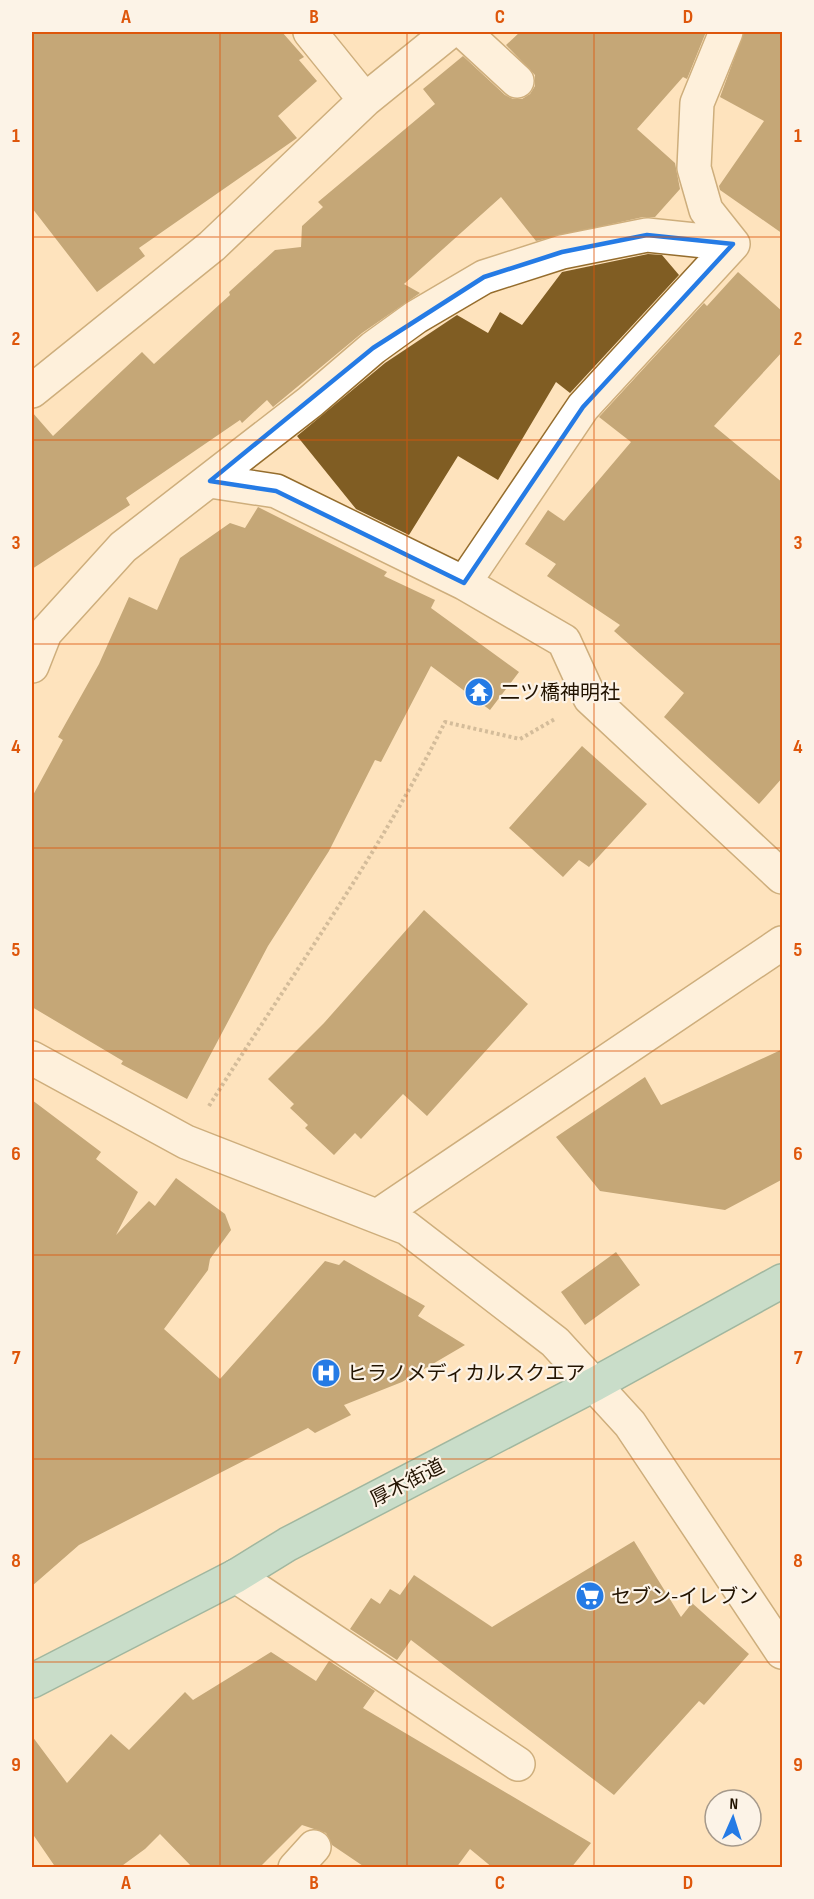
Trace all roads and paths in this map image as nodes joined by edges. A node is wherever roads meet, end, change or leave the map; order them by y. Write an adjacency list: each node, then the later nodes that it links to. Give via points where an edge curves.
1 (310, 32): 6 (street)
2 (448, 32): 6 (street)
3 (464, 32): 5 (street)
4 (726, 32): 7 (street, via 697,103 694,168 706,210)
5 (517, 81)
6 (365, 100): 8 (street, via 212,246)
7 (733, 244): 9 (street, via 647,235 562,252 484,277 373,348); 10 (street, via 583,407)
8 (32, 391)
9 (210, 481): 10 (street, via 276,492); 11 (street, via 123,547 45,633)
10 (464, 584): 12 (street, via 564,641)
11 (32, 666)
12 (590, 698): 13 (street); 16 (path, via 520,739 445,722 368,857)
13 (783, 877)
14 (783, 943): 17 (street)
15 (32, 1058): 17 (street, via 186,1142)
16 (213, 1099)
17 (379, 1215): 19 (street, via 407,1227 555,1342)
18 (783, 1281): 19 (main road, 厚木街道)
19 (595, 1384): 20 (main road, 厚木街道, via 288,1544); 21 (street, via 630,1424)
20 (236, 1576): 22 (main road, 厚木街道); 23 (street)
21 (783, 1653)
22 (32, 1681)
23 (518, 1764)

